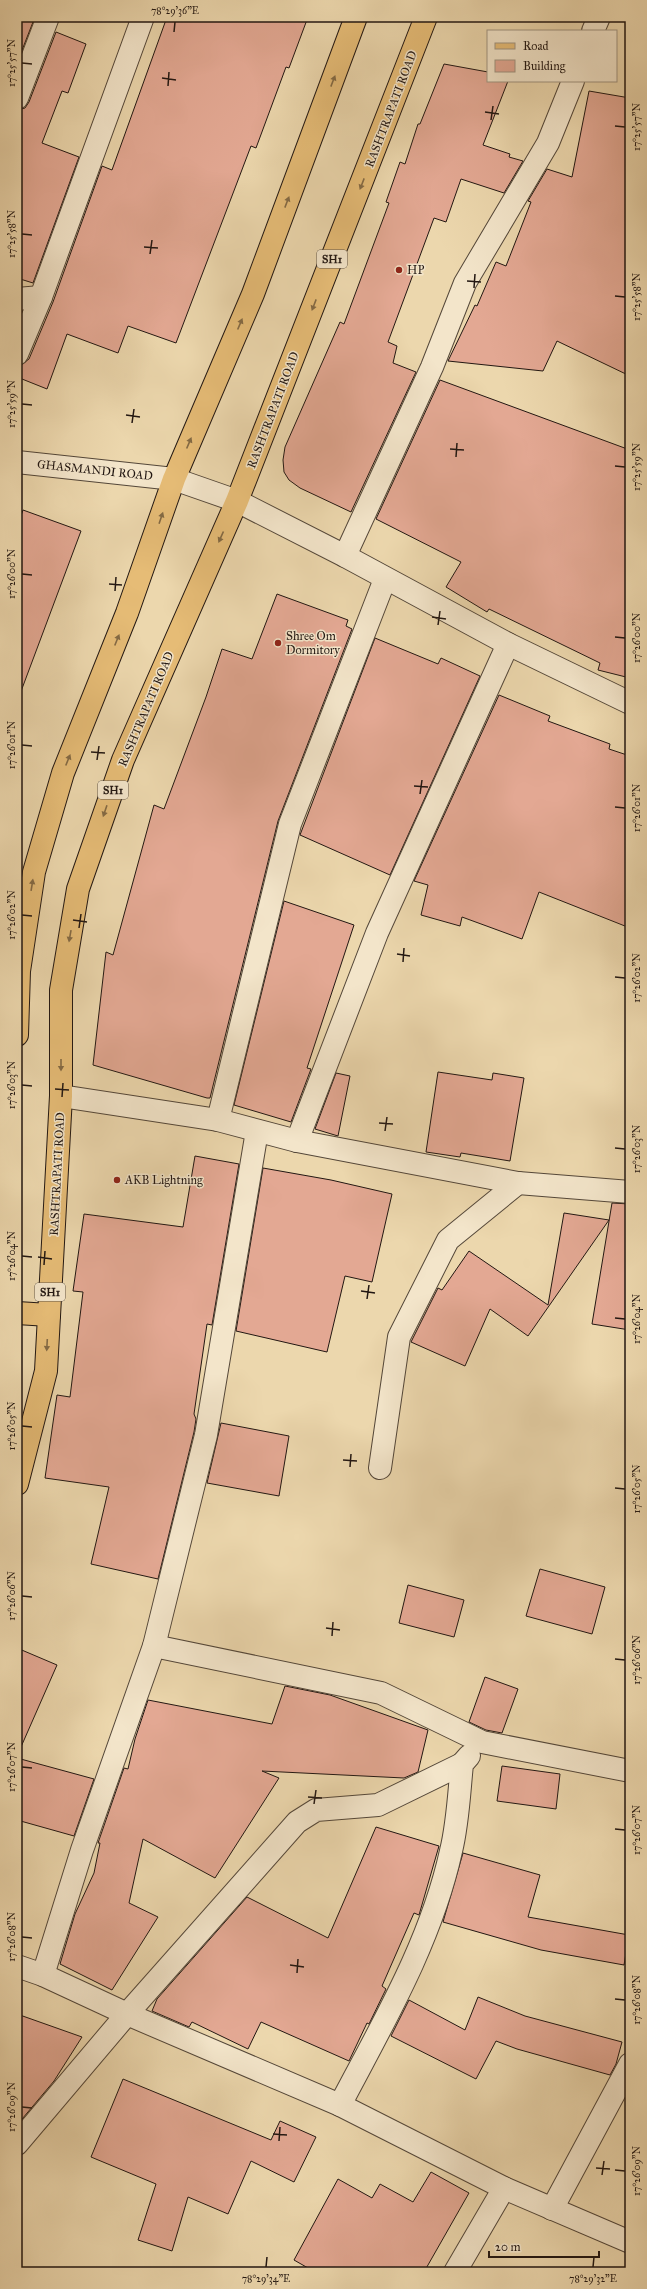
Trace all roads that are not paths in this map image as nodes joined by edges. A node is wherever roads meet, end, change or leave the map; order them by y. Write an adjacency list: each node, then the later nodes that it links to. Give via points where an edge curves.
1 (48, 17): 8 (street)
2 (143, 17): 9 (street)
3 (356, 17): 13 (main road, one-way to 3, via 253,294)
4 (426, 17): 14 (main road, RASHTRAPATI ROAD / SH1, one-way to 14)
5 (599, 17): 6 (street)
6 (593, 30)
7 (573, 82): 15 (street, via 548,143 465,284 432,367)
8 (17, 98)
9 (41, 297): 10 (street); 11 (street)
10 (17, 299)
11 (17, 354)
12 (17, 462): 13 (street, GHASMANDI ROAD)
13 (174, 479): 14 (street, GHASMANDI ROAD); 19 (main road, one-way to 13, via 19,971 34,872 63,773 127,614)
14 (237, 501): 15 (street, GHASMANDI ROAD); 20 (main road, RASHTRAPATI ROAD / SH1, one-way to 20, via 123,760 78,889 61,990)
15 (345, 556): 16 (street, GHASMANDI ROAD)
16 (385, 579): 17 (street, GHASMANDI ROAD); 21 (street, via 290,824)
17 (508, 644): 18 (street, GHASMANDI ROAD); 23 (street, via 377,934)
18 (630, 703)
19 (17, 1035)
20 (61, 1096): 21 (street); 27 (main road, RASHTRAPATI ROAD / SH1)
21 (218, 1120): 22 (street)
22 (257, 1131): 23 (street); 30 (street, via 206,1435)
23 (297, 1141): 24 (street)
24 (518, 1183): 25 (street); 28 (street, via 448,1240 398,1337)
25 (630, 1192)
26 (17, 1313): 27 (main road)
27 (49, 1315): 29 (main road, RASHTRAPATI ROAD / SH1, one-way to 29, via 46,1371)
28 (380, 1468)
29 (17, 1484)
30 (154, 1646): 31 (street, via 380,1694); 35 (street, via 82,1850)
31 (482, 1742): 32 (street); 33 (street)
32 (462, 1764): 36 (street, via 378,1805 316,1810 297,1822); 38 (street, via 452,1850 437,1903 415,1959)
33 (630, 1771)
34 (17, 1966): 35 (street)
35 (43, 1975): 36 (street)
36 (127, 2014): 38 (street); 39 (street)
37 (630, 2064): 41 (street)
38 (340, 2105): 40 (street)
39 (17, 2144)
40 (504, 2188): 41 (street); 43 (street)
41 (552, 2209): 42 (street)
42 (630, 2242)
43 (455, 2272)

